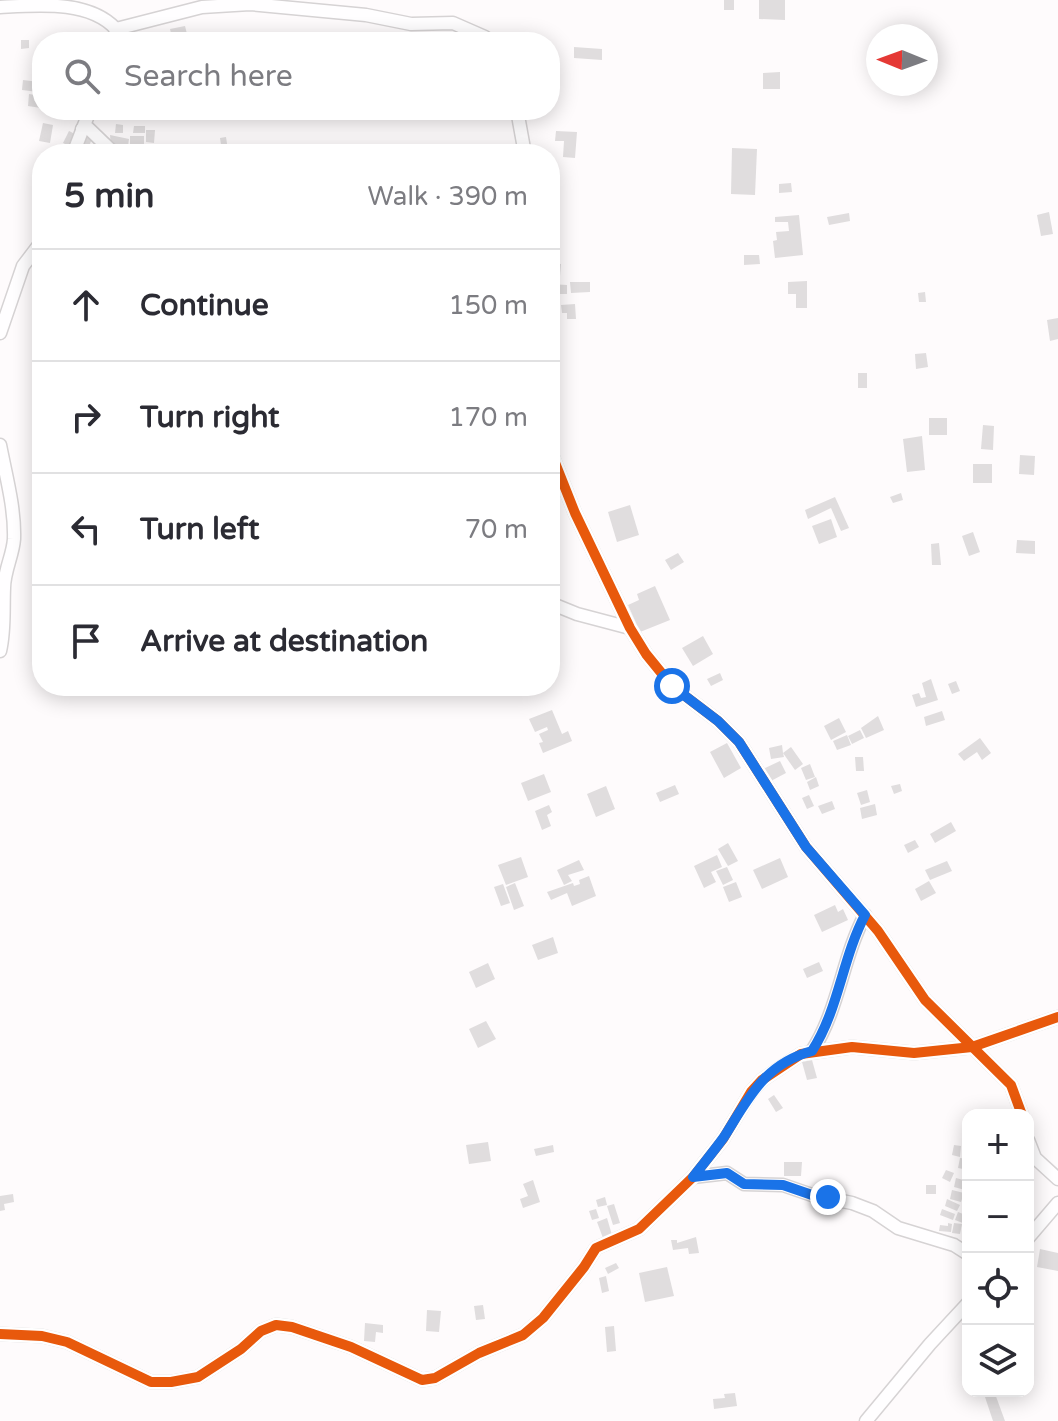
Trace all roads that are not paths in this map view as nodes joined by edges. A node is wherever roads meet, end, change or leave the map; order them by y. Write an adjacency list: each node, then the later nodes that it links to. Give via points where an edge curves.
1 (83, 3): 2 (street); 3 (street, via 106,17)
2 (0, 7)
3 (114, 32)
4 (124, 32): 5 (street, via 202,7 250,4 411,24 453,23)
5 (474, 32)
6 (86, 120): 8 (street)
7 (519, 120): 11 (street)
8 (82, 129): 9 (street); 10 (street, via 88,128)
9 (77, 144)
10 (105, 144)
11 (523, 144)
12 (32, 254): 13 (street)
13 (0, 333)
14 (0, 445): 18 (street, via 14,542 7,562)
15 (560, 475): 17 (street)
16 (560, 607): 17 (street)
17 (630, 628): 19 (street, via 672,686 739,742 806,847)
18 (0, 651)
19 (865, 915): 21 (street, via 925,1000); 22 (street)
20 (1058, 1017): 21 (street)
21 (972, 1047): 22 (street, via 914,1053 852,1047); 23 (street, via 1011,1085)
22 (812, 1051): 25 (street, via 762,1080)
23 (1020, 1109)
24 (1034, 1155): 26 (street)
25 (693, 1177): 29 (street, via 727,1173 744,1184 783,1185 852,1203 898,1228); 31 (street, via 639,1229 596,1248 543,1318 523,1335 435,1378 422,1380 351,1347 276,1325 198,1377 171,1382 151,1382 67,1342)
26 (1058, 1179)
27 (1058, 1203): 28 (street)
28 (1034, 1231)
29 (966, 1253)
30 (962, 1309): 32 (street)
31 (0, 1334)
32 (866, 1421)

